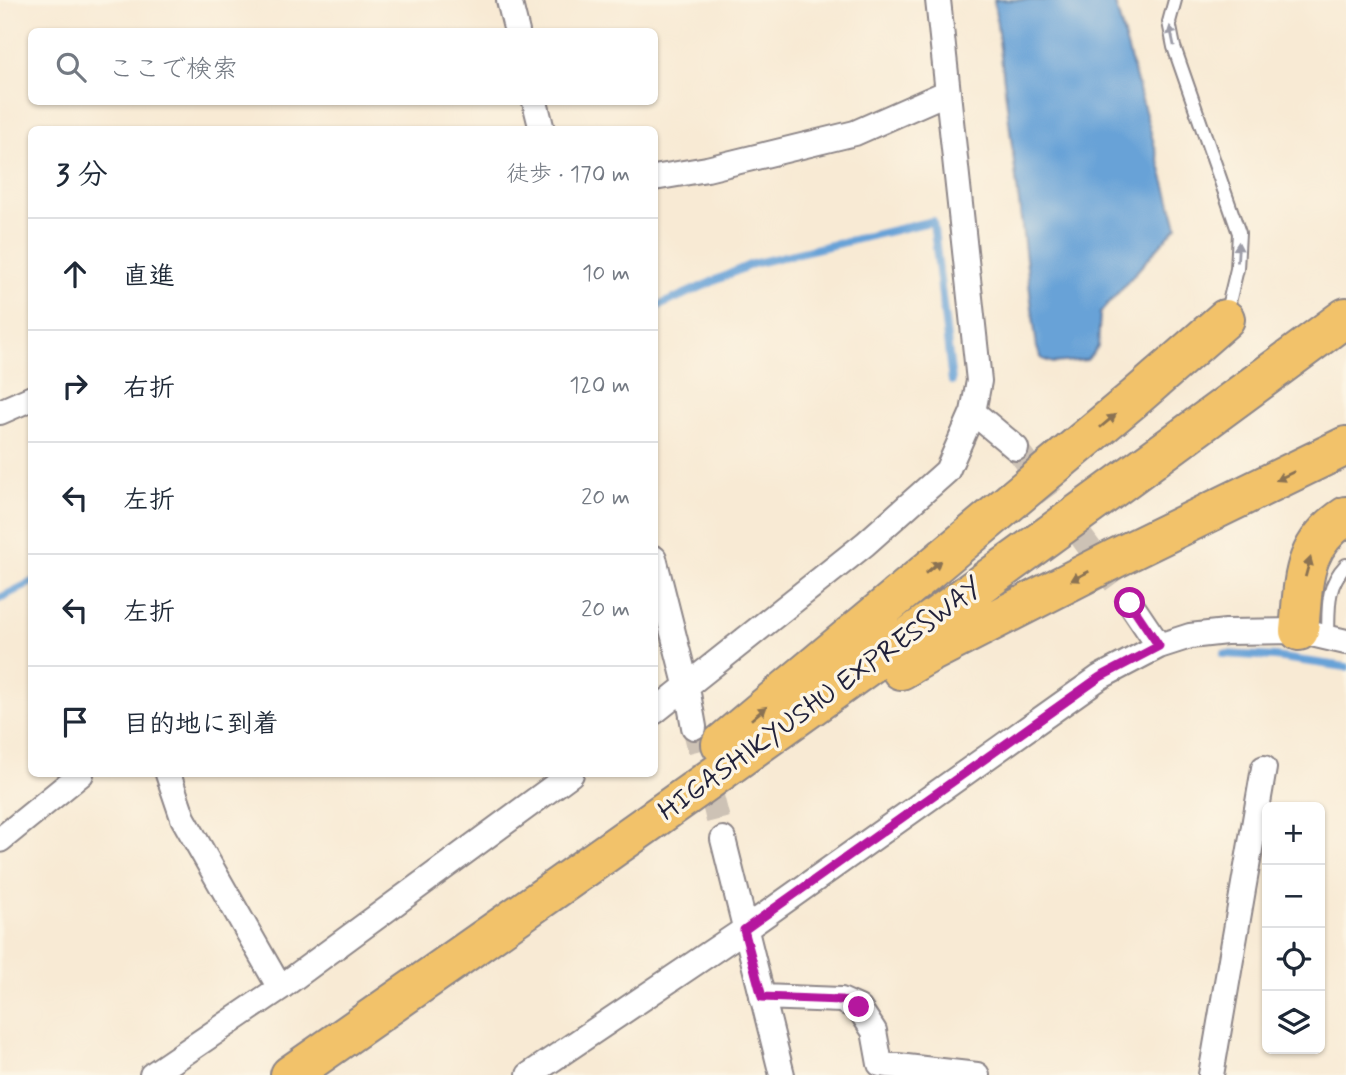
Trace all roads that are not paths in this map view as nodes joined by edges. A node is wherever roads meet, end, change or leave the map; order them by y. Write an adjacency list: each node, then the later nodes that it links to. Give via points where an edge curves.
1 (509, 0): 4 (street)
2 (938, 0): 5 (street)
3 (1175, 0): 10 (lane, one-way to 3, via 1237,269 1239,233 1174,47 1169,22)
4 (516, 28)
5 (948, 92): 8 (street, via 855,133); 13 (street, via 978,381)
6 (536, 105): 7 (street)
7 (541, 126)
8 (658, 177)
9 (1346, 317): 31 (highway, HIGASHIKYUSHU EXPRESSWAY, via 919,631)
10 (1225, 319): 31 (highway, one-way to 10)
11 (28, 399): 12 (street)
12 (0, 412)
13 (973, 412): 15 (street); 22 (street, via 947,471 865,544)
14 (1346, 446): 35 (highway, one-way to 35, via 930,653 796,736 500,952)
15 (1016, 447)
16 (1346, 516): 20 (highway, one-way to 16, via 1304,580 1316,543)
17 (1346, 565): 20 (lane, via 1334,579)
18 (658, 574): 22 (street)
19 (1130, 603): 21 (street)
20 (1324, 637): 21 (street, via 1226,632)
21 (1159, 646): 32 (street, via 1100,677)
22 (687, 688): 23 (street); 24 (street)
23 (658, 709)
24 (695, 727)
25 (1264, 768): 41 (street)
26 (77, 777): 30 (street)
27 (168, 777): 33 (street, via 183,818)
28 (567, 777): 33 (street)
29 (723, 839): 32 (street)
30 (0, 841)
31 (500, 930): 35 (highway, HIGASHIKYUSHU EXPRESSWAY)
32 (744, 930): 34 (street); 38 (street)
33 (280, 988): 36 (street)
34 (762, 997): 39 (street); 40 (street, via 841,1000 859,1007 874,1031 880,1064)
35 (335, 1044): 37 (highway, HIGASHIKYUSHU EXPRESSWAY)
36 (152, 1075)
37 (290, 1075)
38 (529, 1075)
39 (782, 1075)
40 (978, 1075)
41 (1211, 1075)

